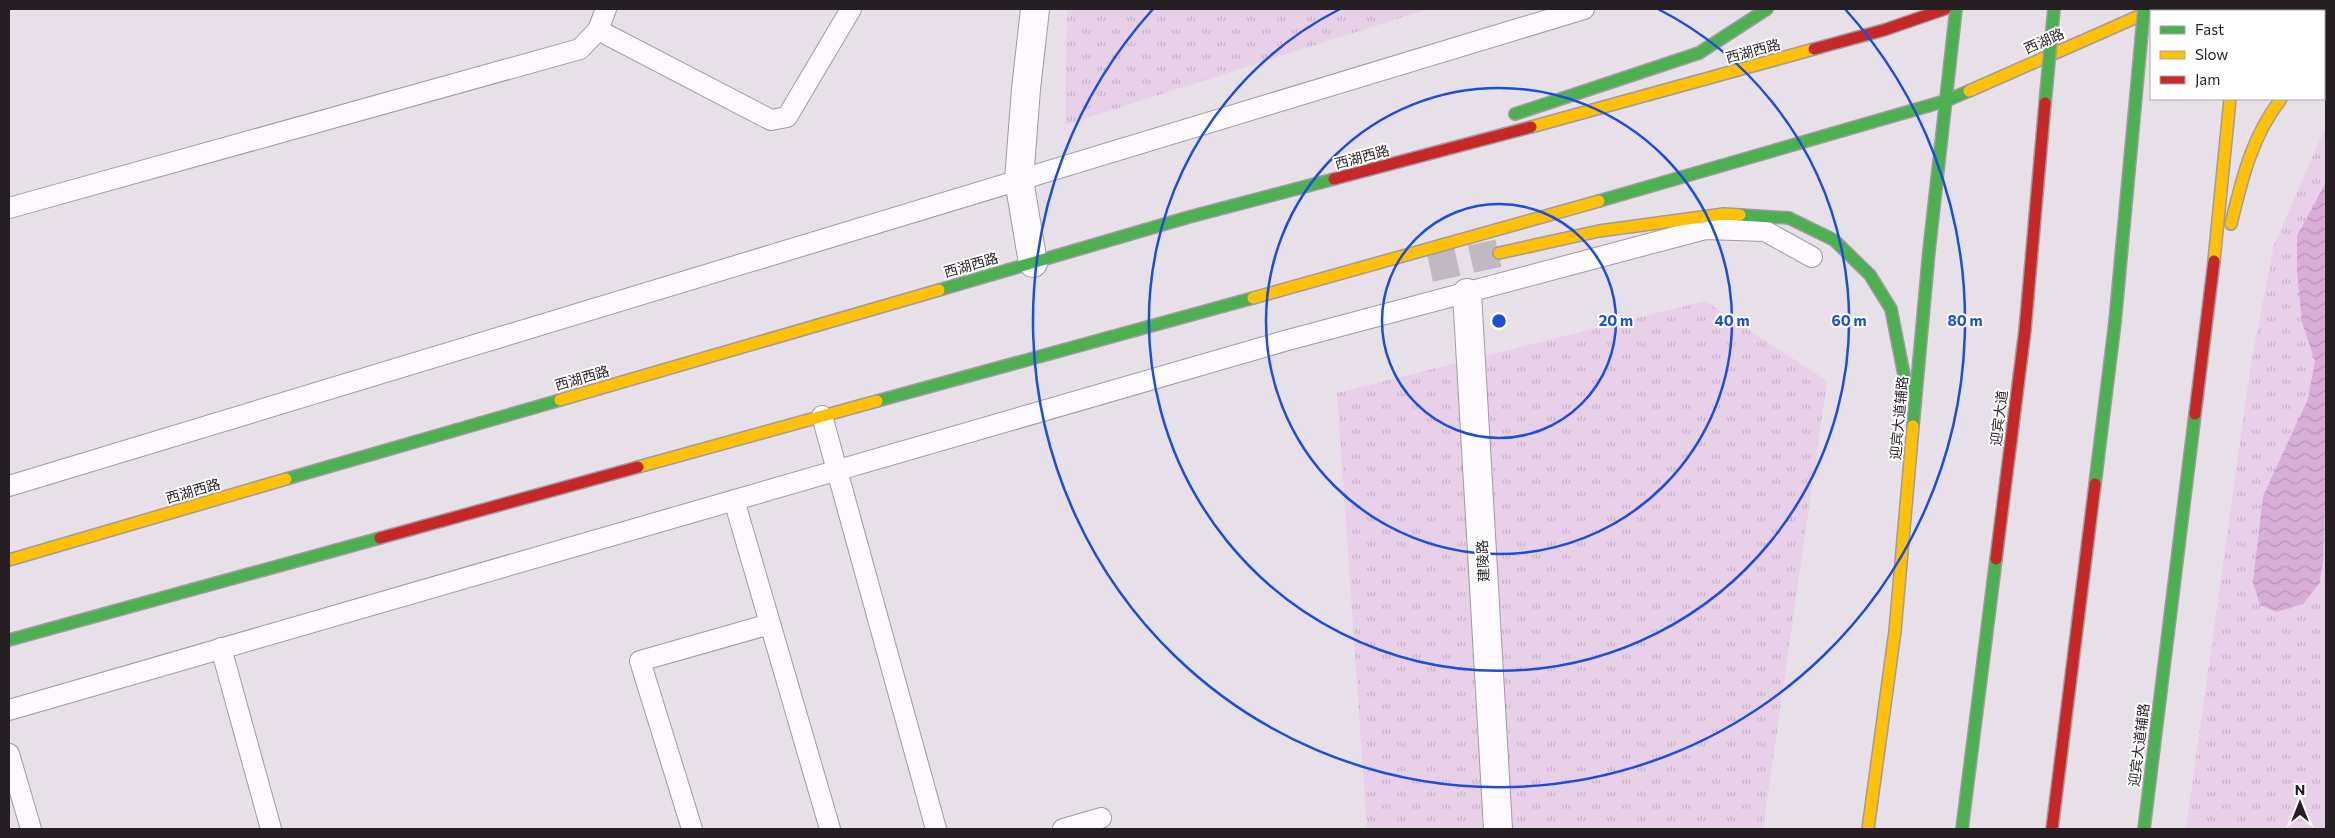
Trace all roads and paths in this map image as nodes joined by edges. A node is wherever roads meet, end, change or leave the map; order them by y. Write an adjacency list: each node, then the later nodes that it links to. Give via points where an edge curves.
1 (606, 9): 11 (lane)
2 (851, 9): 11 (lane, via 787,117 771,120)
3 (1035, 9): 17 (street)
4 (1584, 9): 17 (lane)
5 (1767, 9): 15 (main road, via 1700,53)
6 (1945, 9): 18 (main road, 西湖西路, via 1884,30)
7 (1956, 9): 14 (main road, 迎宾大道辅路)
8 (2054, 9): 47 (main road, 迎宾大道, bridge, via 2024,330)
9 (2144, 9): 48 (main road, bridge, via 2114,322)
10 (2150, 11): 14 (main road, 西湖路)
11 (598, 30): 19 (lane, via 580,49)
12 (2230, 100): 25 (main road, 迎宾大道辅路)
13 (2280, 100): 25 (main road, via 2271,110 2246,163)
14 (1945, 101): 26 (main road, via 1464,240); 28 (main road, 迎宾大道辅路)
15 (1501, 118)
16 (1434, 140): 18 (main road)
17 (1019, 180): 22 (street); 30 (lane)
18 (1236, 205): 22 (main road, 西湖西路)
19 (9, 208)
20 (1500, 253): 28 (main road, via 1599,231 1724,214 1789,218 1834,240 1870,274 1891,309)
21 (1812, 257): 23 (lane, via 1765,231 1705,229)
22 (1033, 263): 32 (main road, 西湖西路)
23 (1467, 293): 29 (lane, via 1288,340); 45 (street, 建陵路)
24 (1306, 296): 26 (main road)
25 (2203, 342): 49 (main road, 迎宾大道辅路)
26 (1075, 346): 27 (main road)
27 (822, 416): 29 (lane); 34 (main road)
28 (1914, 421): 46 (main road, 迎宾大道辅路, via 1895,631)
29 (838, 470): 31 (lane); 43 (lane)
30 (9, 486)
31 (734, 500): 33 (lane); 35 (lane)
32 (9, 560)
33 (770, 624): 41 (lane, via 640,661); 42 (lane)
34 (9, 640)
35 (221, 648): 36 (lane); 40 (lane)
36 (9, 710)
37 (9, 754): 39 (lane)
38 (1100, 818): 44 (lane)
39 (32, 829)
40 (271, 829)
41 (692, 829)
42 (830, 829)
43 (936, 829)
44 (1063, 829)
45 (1498, 829)
46 (1868, 829)
47 (1962, 829)
48 (2052, 829)
49 (2144, 829)

